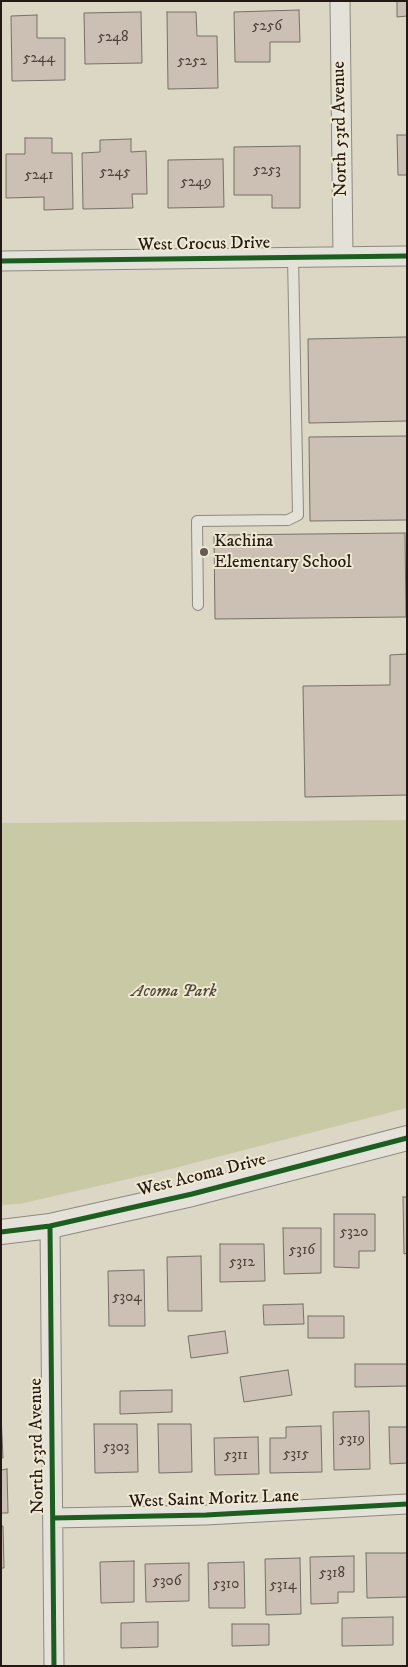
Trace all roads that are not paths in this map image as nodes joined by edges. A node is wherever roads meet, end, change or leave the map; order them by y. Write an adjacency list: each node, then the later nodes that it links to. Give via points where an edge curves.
1 (340, 1): 4 (street, North 53rd Avenue)
2 (407, 256): 4 (street, West Crocus Drive)
3 (292, 257): 4 (street, West Crocus Drive); 5 (street, West Crocus Drive); 6 (lane, via 298,515 288,520 197,521)
4 (343, 257)
5 (1, 261)
6 (198, 605)
7 (407, 1138): 8 (street, West Acoma Drive, via 192,1194)
8 (50, 1226): 9 (street, West Acoma Drive); 11 (street, North 53rd Avenue)
9 (1, 1232)
10 (407, 1504): 11 (street, West Saint Moritz Lane, via 206,1515)
11 (53, 1518): 12 (street, North 53rd Avenue)
12 (54, 1666)

